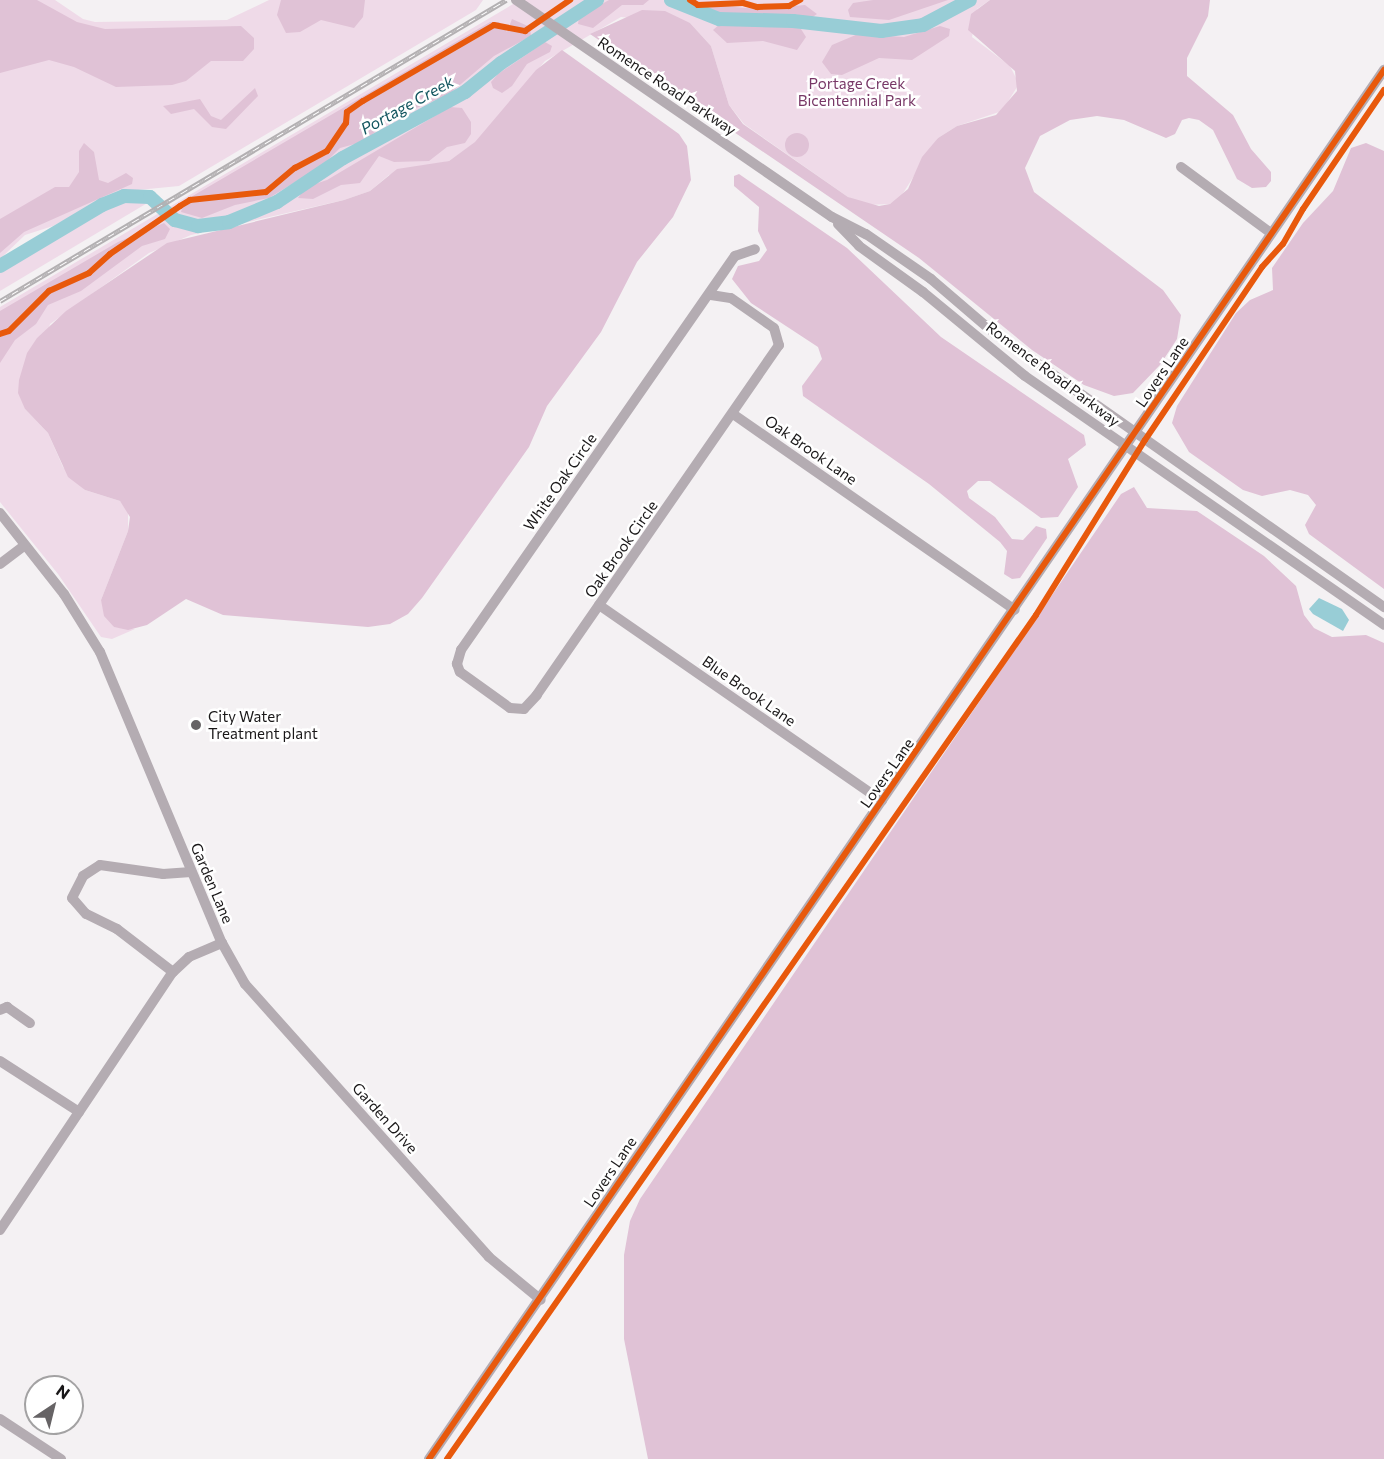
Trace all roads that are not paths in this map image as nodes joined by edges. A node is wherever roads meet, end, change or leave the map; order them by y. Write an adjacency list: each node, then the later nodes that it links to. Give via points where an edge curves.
1 (516, 0): 4 (street, Romence Road Parkway)
2 (1384, 70): 5 (street, Lovers Lane)
3 (1181, 167): 5 (street)
4 (832, 217): 9 (street, Romence Road Parkway, via 866,234 931,279 994,333); 10 (street, Romence Road Parkway, via 859,246 923,291 1018,371)
5 (1270, 233): 9 (street, Lovers Lane)
6 (755, 249): 7 (street, White Oak Circle, via 735,256)
7 (711, 295): 8 (street, via 732,298 774,328 780,337 778,348); 18 (street, White Oak Circle, via 458,655 457,668 463,676 510,708 524,709)
8 (733, 414): 14 (street, Oak Brook Circle); 16 (street, Oak Brook Lane)
9 (1135, 433): 10 (street, Lovers Lane); 15 (street, Romence Road Parkway)
10 (1126, 447): 16 (street, Lovers Lane); 17 (street, Romence Road Parkway)
11 (0, 513): 12 (street, Garden Lane)
12 (25, 545): 13 (street); 20 (street, Garden Lane, via 70,603 100,652)
13 (0, 564)
14 (599, 605): 18 (street, Oak Brook Circle); 19 (street, Blue Brook Lane)
15 (1384, 607)
16 (1015, 610): 19 (street, Lovers Lane)
17 (1384, 625)
18 (533, 701)
19 (882, 801): 28 (street, Lovers Lane)
20 (191, 872): 21 (street, Garden Lane); 22 (street, via 163,873 100,865 83,876 72,898 86,914 117,929)
21 (222, 943): 22 (street, Garden Lane, via 189,957); 28 (street, Garden Drive, via 244,984 273,1019 489,1257)
22 (173, 972): 26 (street, Garden Lane)
23 (0, 1010): 24 (street, via 7,1007)
24 (30, 1023)
25 (0, 1061): 26 (street)
26 (79, 1112): 27 (street, Garden Lane)
27 (0, 1230)
28 (541, 1300): 31 (street, Lovers Lane)
29 (0, 1419): 30 (street)
30 (60, 1459)
31 (429, 1459)

